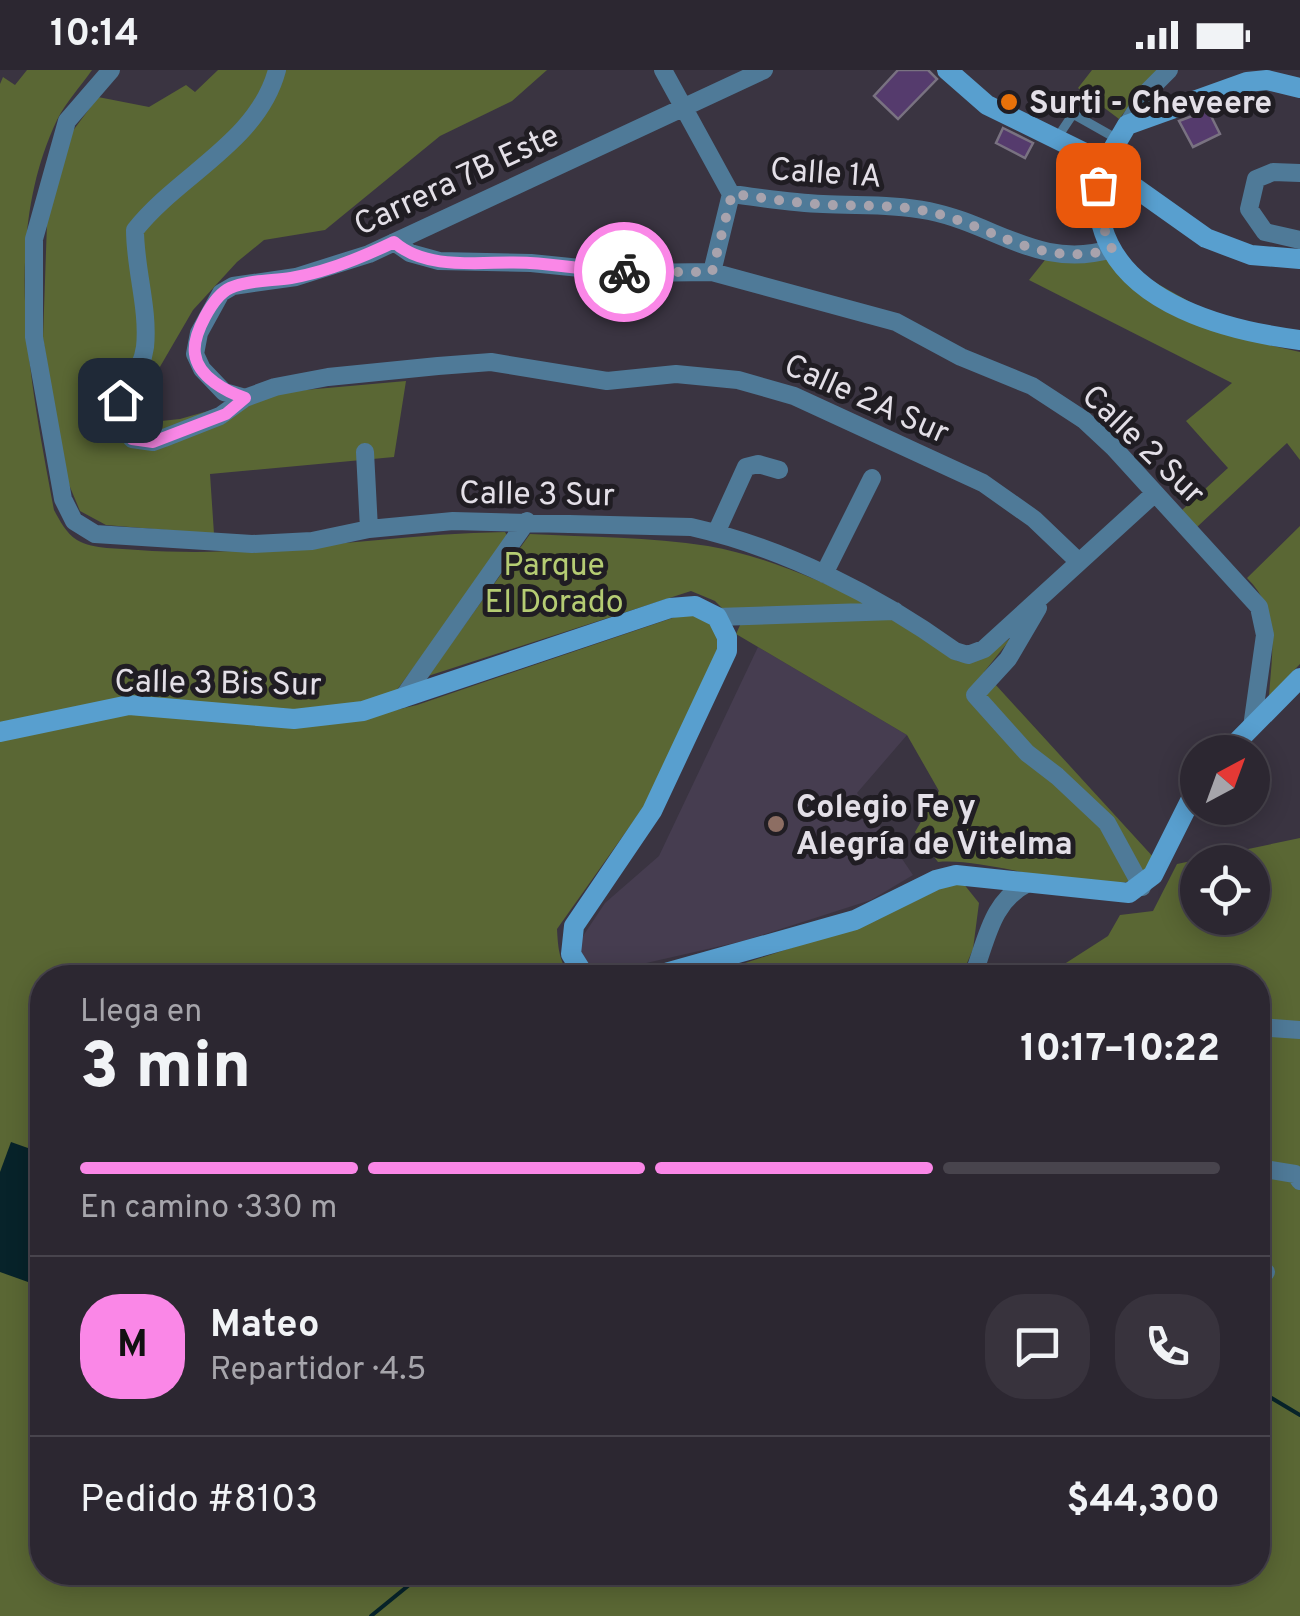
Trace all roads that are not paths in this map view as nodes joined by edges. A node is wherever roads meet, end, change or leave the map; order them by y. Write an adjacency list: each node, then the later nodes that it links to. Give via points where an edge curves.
1 (111, 70): 26 (street, Calle 3 Sur, via 67,121 34,238 34,336 63,499 80,526 102,536 252,544)
2 (277, 70): 20 (street, Calle 2A Sur, via 268,97 243,130 135,230 145,342 119,418 132,439 153,442 226,414)
3 (663, 70): 8 (street)
4 (764, 70): 8 (street, Carrera 7B Este)
5 (947, 70): 10 (street, via 987,105)
6 (1169, 70): 9 (street)
7 (1300, 88): 9 (street, via 1247,82)
8 (686, 108): 13 (street); 15 (street, Carrera 7B Este)
9 (1123, 133): 10 (lane, via 1073,114); 11 (street)
10 (1057, 138): 11 (street)
11 (1105, 165): 16 (street, via 1098,207); 17 (street, via 1220,245)
12 (1300, 173): 14 (street, via 1266,174 1252,185 1249,209 1279,238)
13 (732, 194): 16 (street, Calle 1A, via 930,212 1050,254); 18 (street)
14 (1300, 240)
15 (394, 242): 18 (street, Calle 2 Sur, via 439,261); 20 (street, Carrera 7B Este, via 296,277 233,286 221,294 195,354 224,392)
16 (1112, 249): 19 (street, via 1131,275 1182,309)
17 (1300, 259)
18 (712, 272): 24 (street, Calle 2 Sur, via 910,328 1048,394 1114,448)
19 (1300, 340)
20 (245, 398): 28 (street, Calle 2A Sur, via 328,377 480,362 608,381 676,374 752,382 984,483)
21 (364, 452): 26 (street)
22 (780, 470): 27 (street, via 746,467)
23 (872, 478): 29 (street)
24 (1155, 493): 28 (street); 35 (street, Calle 2 Sur, via 1260,607 1265,635)
25 (528, 520): 26 (street, Calle 3 Sur); 27 (street, Calle 3 Sur); 34 (street)
26 (370, 529)
27 (716, 533): 29 (street, Calle 3 Sur)
28 (1079, 562): 30 (street)
29 (824, 574): 31 (street, Calle 3 Sur)
30 (1050, 592): 31 (street, Calle 3 Sur, via 984,650 968,655); 41 (street, via 1008,659 975,695 1027,753 1107,823)
31 (895, 611): 32 (street)
32 (717, 617): 34 (street, Calle 3 Bis Sur, via 695,606 670,608); 43 (street, via 727,644 722,665 652,811 574,926 571,954)
33 (1300, 678): 35 (street)
34 (402, 700): 36 (street, Calle 3 Bis Sur, via 294,718 129,705)
35 (1252, 727): 37 (street)
36 (0, 732)
37 (1244, 735)
38 (1180, 821): 41 (street)
39 (974, 874): 40 (street); 42 (street); 44 (street, via 936,880 855,920)
40 (1028, 883): 41 (street, via 1121,894); 42 (street)
41 (1142, 887)
42 (994, 915): 45 (street)
43 (578, 965)
44 (694, 965)
45 (977, 965)
46 (1270, 1028): 47 (street)
47 (1300, 1030)
48 (1270, 1171): 49 (street)
49 (1297, 1177)

